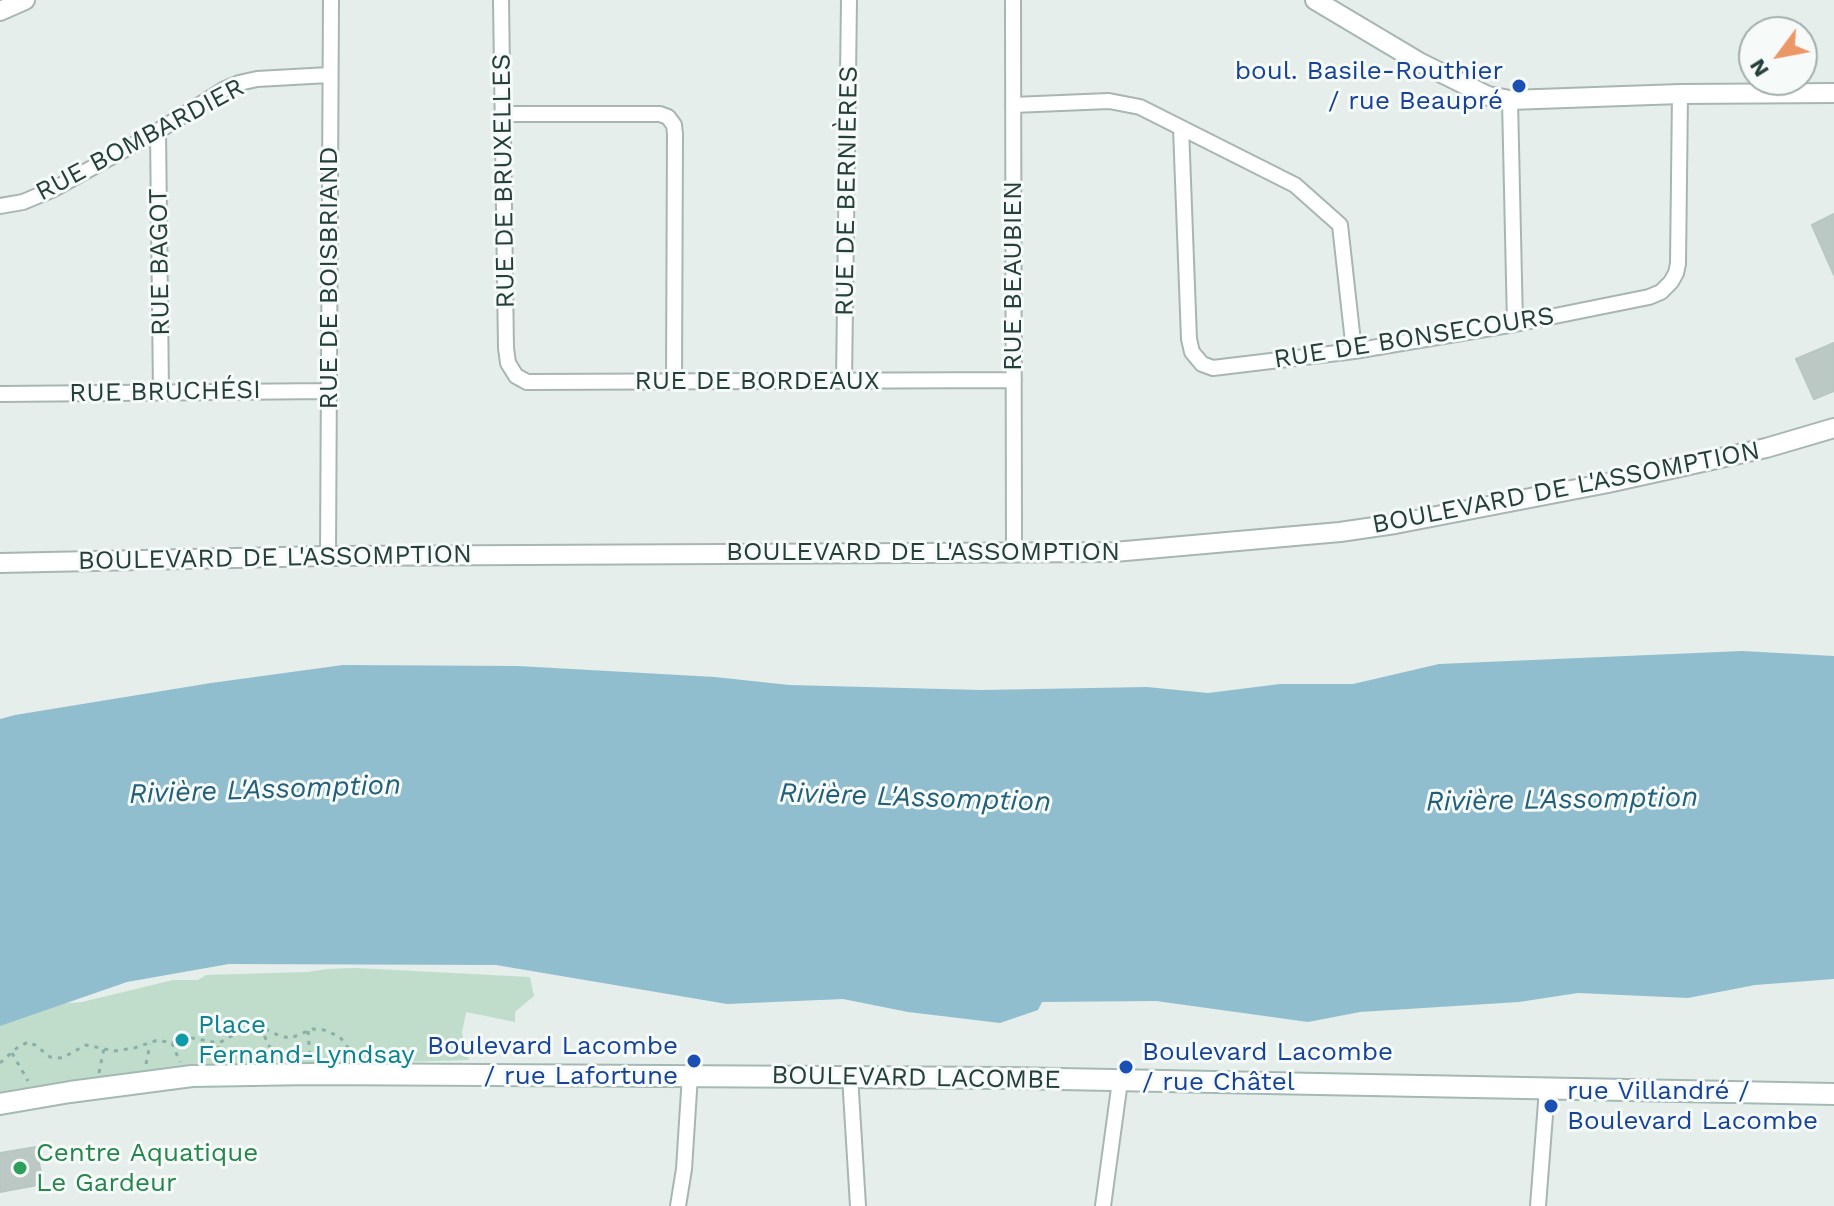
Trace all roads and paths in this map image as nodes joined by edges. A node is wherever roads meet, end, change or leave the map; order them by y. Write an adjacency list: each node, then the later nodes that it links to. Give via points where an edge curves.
1 (25, 0): 7 (street)
2 (331, 0): 8 (street, RUE DE BOISBRIAND)
3 (501, 0): 13 (street, RUE DE BRUXELLES)
4 (849, 0): 21 (street, RUE DE BERNIÈRES)
5 (1013, 0): 12 (street, RUE BEAUBIEN)
6 (1319, 1): 11 (street, via 1445,76)
7 (0, 11)
8 (329, 75): 15 (street, RUE BOMBARDIER, via 239,83); 23 (street, RUE DE BOISBRIAND)
9 (1834, 93): 10 (street)
10 (1680, 94): 11 (street); 17 (street, RUE DE BONSECOURS, via 1678,264 1671,282 1649,297)
11 (1510, 100): 17 (street)
12 (1013, 105): 14 (street, via 1109,101 1140,107); 20 (street, RUE BEAUBIEN)
13 (503, 114): 19 (street, RUE DE BRUXELLES); 22 (street, via 660,114 674,125)
14 (1181, 128): 18 (street, via 1295,185 1340,225); 18 (street, RUE DE BONSECOURS, via 1192,352 1213,368)
15 (158, 131): 16 (street, RUE BOMBARDIER, via 54,189); 24 (street, RUE BAGOT)
16 (0, 206)
17 (1515, 324): 18 (street, RUE DE BONSECOURS)
18 (1354, 351)
19 (508, 363): 22 (street, RUE DE BORDEAUX, via 527,382)
20 (1014, 380): 21 (street, RUE DE BORDEAUX); 27 (street, RUE BEAUBIEN)
21 (844, 381): 22 (street, RUE DE BORDEAUX)
22 (674, 382)
23 (329, 391): 24 (street, RUE BRUCHÉSI); 28 (street, RUE DE BOISBRIAND)
24 (161, 392): 25 (street, RUE BRUCHÉSI)
25 (0, 394)
26 (1834, 428): 27 (street, BOULEVARD DE L'ASSOMPTION, via 1647,475 1395,524 1114,552)
27 (1014, 552): 28 (street, BOULEVARD DE L'ASSOMPTION)
28 (328, 556): 29 (street, BOULEVARD DE L'ASSOMPTION)
29 (0, 563)
30 (259, 1026): 31 (path, via 291,1038); 32 (path, via 219,1043 186,1037); 37 (path)
31 (308, 1031): 38 (path); 39 (path, via 340,1037)
32 (151, 1042): 33 (path, via 114,1051); 36 (path)
33 (104, 1047): 34 (path, via 86,1045 62,1058 50,1057 28,1042); 43 (path)
34 (12, 1053): 35 (path); 46 (path)
35 (0, 1063)
36 (145, 1067)
37 (282, 1074): 38 (main road, BOULEVARD LACOMBE); 43 (main road, BOULEVARD LACOMBE, via 192,1076)
38 (312, 1074): 39 (main road, BOULEVARD LACOMBE)
39 (365, 1074): 40 (main road, BOULEVARD LACOMBE)
40 (690, 1075): 41 (main road, BOULEVARD LACOMBE); 48 (street)
41 (850, 1076): 42 (main road, BOULEVARD LACOMBE); 49 (street)
42 (1120, 1081): 44 (main road, BOULEVARD LACOMBE); 50 (street)
43 (97, 1088): 46 (main road, BOULEVARD LACOMBE)
44 (1547, 1089): 45 (main road, BOULEVARD LACOMBE); 51 (street)
45 (1834, 1094)
46 (38, 1097): 47 (main road, BOULEVARD LACOMBE)
47 (0, 1104)
48 (678, 1206)
49 (858, 1206)
50 (1103, 1206)
51 (1538, 1206)

